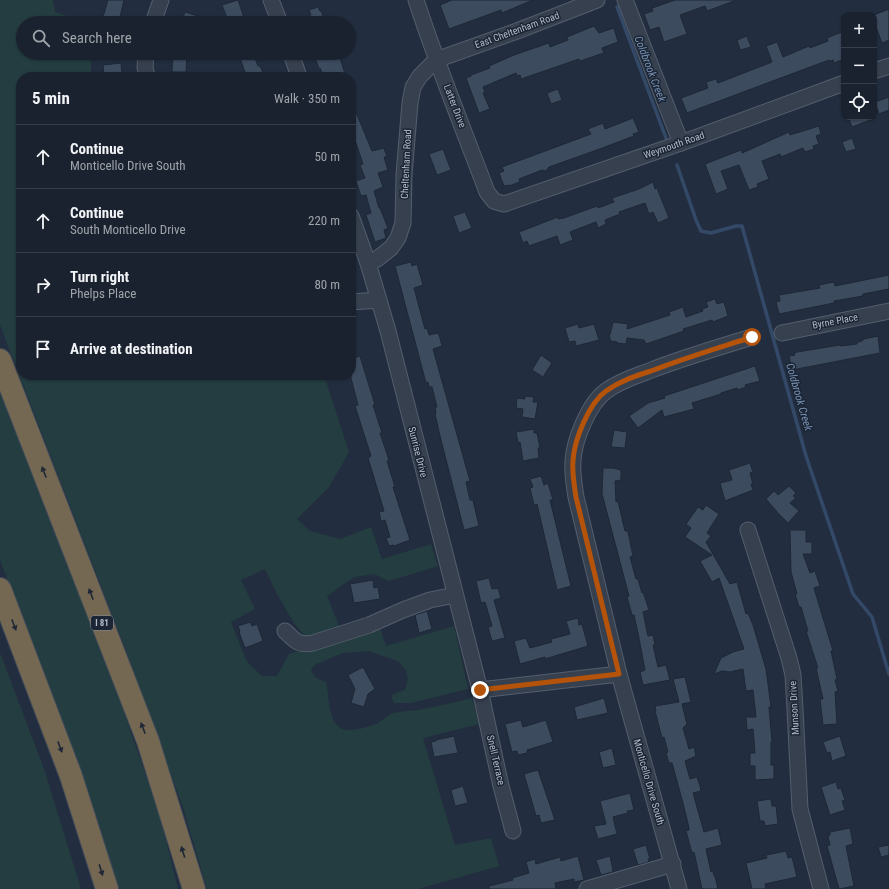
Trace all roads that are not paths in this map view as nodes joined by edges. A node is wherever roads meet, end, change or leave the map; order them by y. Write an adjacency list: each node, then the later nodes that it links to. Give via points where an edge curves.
1 (161, 0): 6 (street)
2 (271, 0): 7 (street)
3 (416, 0): 10 (street, Latter Drive)
4 (597, 0): 10 (street, East Cheltenham Road)
5 (625, 0): 16 (street)
6 (155, 16)
7 (277, 16)
8 (146, 60): 13 (street)
9 (294, 60): 14 (street)
10 (436, 60): 17 (street, Latter Drive, via 487,192 494,201); 19 (street, Cheltenham Road, via 413,87 404,175 403,223 398,238 391,248)
11 (889, 66): 12 (street)
12 (877, 70)
13 (146, 72)
14 (298, 72)
15 (841, 84): 16 (street, Weymouth Road)
16 (681, 143): 17 (street, Weymouth Road)
17 (504, 204)
18 (356, 230): 19 (street, Sunrise Drive)
19 (368, 263): 20 (street, Sunrise Drive)
20 (379, 300): 21 (street); 28 (street, Sunrise Drive)
21 (356, 302)
22 (889, 311): 23 (street, Byrne Place)
23 (782, 333)
24 (752, 337): 30 (street, Monticello Drive South, via 622,381 605,392 585,420 576,444 573,482)
25 (0, 360): 35 (highway, I 81, one-way to 25, via 148,741)
26 (748, 530): 38 (street, Munson Drive, via 789,658 795,709 800,809)
27 (0, 589): 34 (highway, one-way to 34, via 71,776)
28 (455, 595): 29 (street, via 430,600 369,625 313,643 299,643); 31 (street, Sunrise Drive)
29 (286, 632)
30 (619, 674): 31 (street); 33 (street, Monticello Drive South)
31 (480, 690): 32 (street, Snell Terrace)
32 (513, 831)
33 (673, 864): 36 (street); 37 (street, Monticello Drive South)
34 (107, 889)
35 (194, 889)
36 (588, 889)
37 (679, 889)
38 (821, 889)

